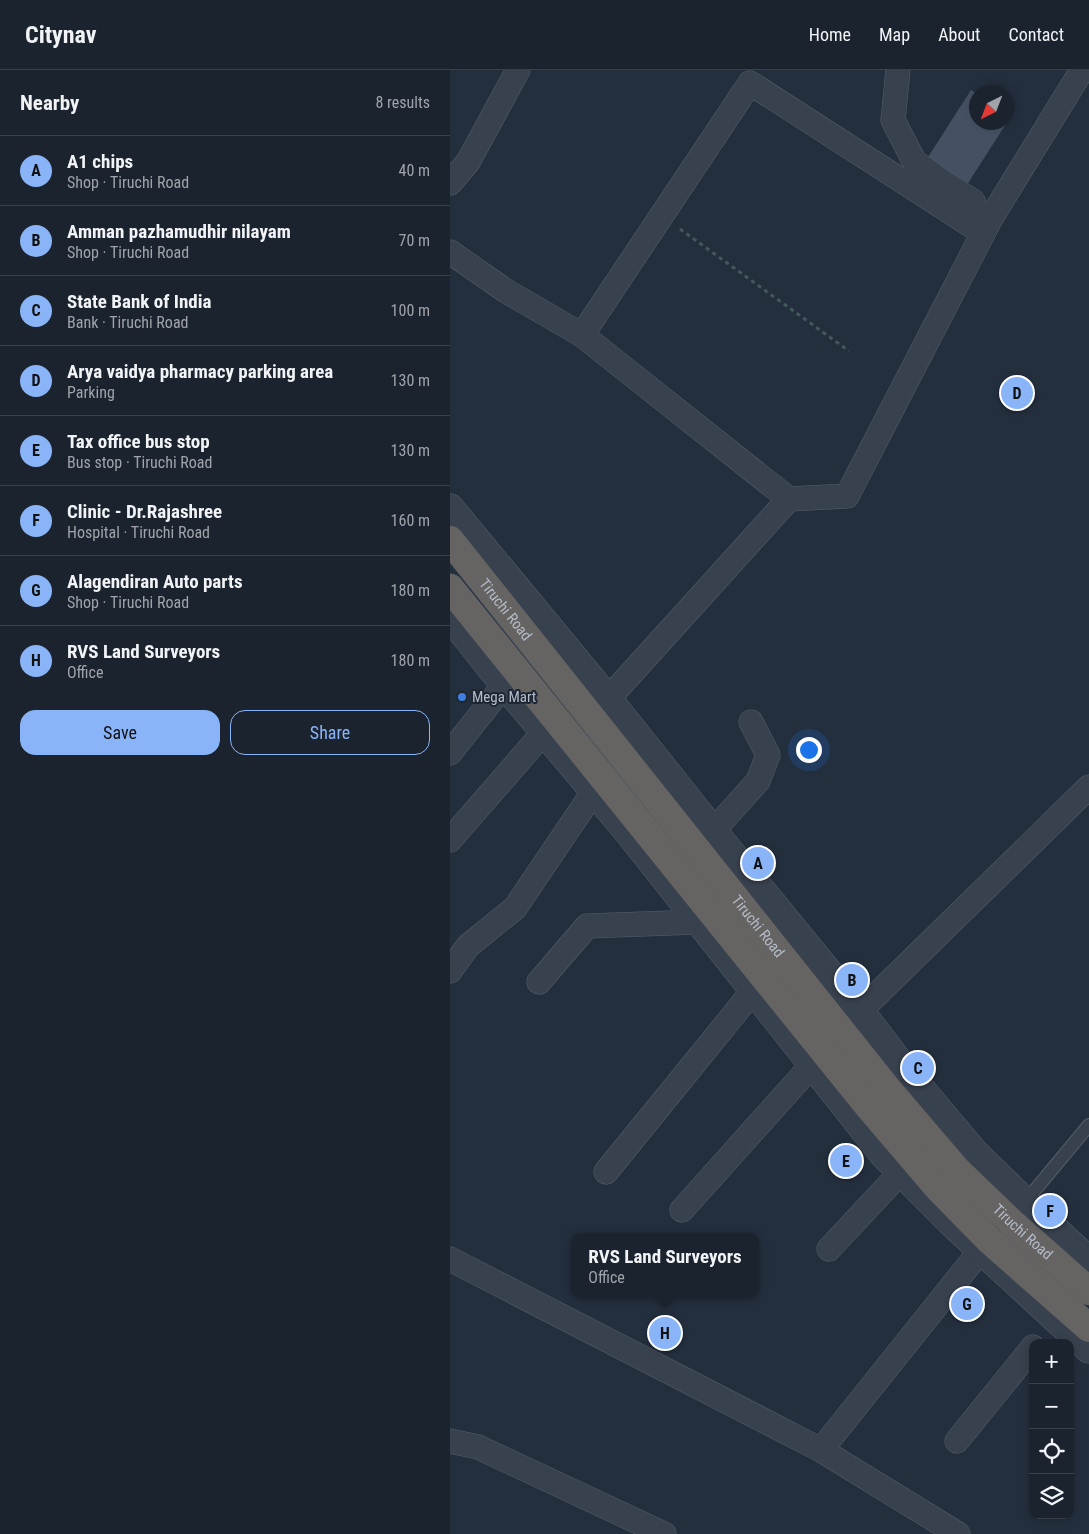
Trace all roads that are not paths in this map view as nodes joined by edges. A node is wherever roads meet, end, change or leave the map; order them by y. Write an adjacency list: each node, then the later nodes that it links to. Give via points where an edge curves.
1 (518, 70): 4 (street, via 468,162)
2 (898, 70): 5 (street, via 893,120 914,161 973,201)
3 (1082, 70): 5 (street)
4 (450, 183)
5 (983, 233): 7 (street, via 750,83); 8 (street, via 847,496)
6 (450, 252): 7 (street)
7 (582, 335): 8 (street)
8 (789, 499): 14 (street)
9 (450, 508): 14 (street)
10 (450, 540): 37 (highway, Tiruchi Road, via 886,1086 957,1170)
11 (450, 588): 39 (highway, Tiruchi Road, via 938,1188 989,1240)
12 (450, 616): 13 (street)
13 (504, 685): 16 (street); 17 (street)
14 (608, 699): 20 (street)
15 (751, 722): 20 (street, via 768,755 758,781)
16 (544, 732): 19 (street); 21 (street)
17 (450, 753)
18 (1089, 787): 26 (street)
19 (594, 791): 22 (street); 23 (street, via 515,908 468,946)
20 (713, 831): 26 (street)
21 (450, 840)
22 (699, 922): 24 (street, via 588,926); 25 (street)
23 (450, 971)
24 (539, 982)
25 (753, 990): 27 (street); 29 (street)
26 (860, 1011): 31 (street, via 974,1152)
27 (812, 1066): 30 (street); 32 (street)
28 (1089, 1125): 31 (lane)
29 (606, 1172)
30 (900, 1172): 33 (street); 34 (street)
31 (1025, 1202): 36 (street)
32 (682, 1210)
33 (829, 1249)
34 (981, 1250): 38 (street); 45 (street)
35 (450, 1259): 45 (street)
36 (1089, 1261)
37 (1089, 1291)
38 (1056, 1319): 40 (street); 41 (street)
39 (1089, 1328)
40 (1039, 1339)
41 (1089, 1349)
42 (1029, 1352): 44 (street)
43 (450, 1441): 46 (street, via 478,1447)
44 (957, 1441)
45 (821, 1450): 47 (street)
46 (664, 1534)
47 (958, 1534)

